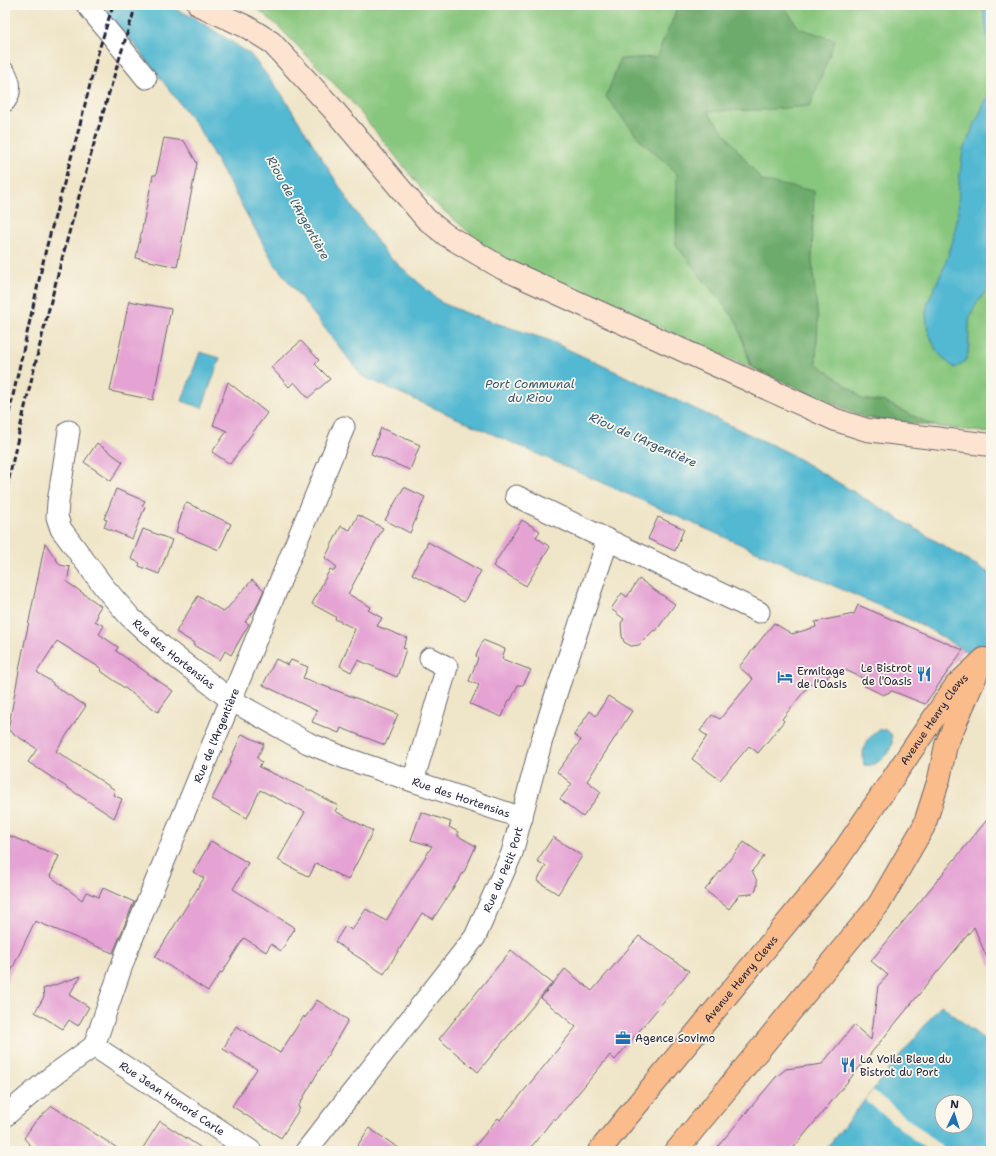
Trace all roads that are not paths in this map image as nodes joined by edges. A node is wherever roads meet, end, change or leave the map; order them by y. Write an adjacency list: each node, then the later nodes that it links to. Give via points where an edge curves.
1 (87, 5): 4 (street)
2 (199, 5): 8 (street, via 247,27 271,42 332,108 426,219 473,252 502,268 836,420 867,430)
3 (5, 74): 5 (street, via 10,87)
4 (146, 78)
5 (5, 102)
6 (344, 427): 14 (street, Rue de l'Argentière)
7 (69, 431): 14 (street, Rue des Hortensias, via 58,502 57,517 61,529 130,617 163,647)
8 (991, 445)
9 (516, 496): 10 (street)
10 (608, 540): 11 (street); 16 (street, Rue du Petit Port, via 557,691)
11 (759, 612)
12 (987, 654): 21 (main road, Avenue Henry Clews, via 956,685 832,868); 22 (main road, Avenue Henry Clews, via 946,744 939,779 924,826 879,904)
13 (430, 658): 15 (street, via 447,667)
14 (231, 700): 15 (street, Rue des Hortensias, via 308,743); 17 (street, Rue de l'Argentière, via 127,952)
15 (413, 781): 16 (street, Rue des Hortensias)
16 (522, 818): 20 (street, Rue du Petit Port, via 512,853 475,937)
17 (94, 1046): 18 (street, via 51,1077); 19 (street, Rue Jean Honoré Carle)
18 (5, 1116)
19 (251, 1151)
20 (306, 1151)
21 (599, 1151)
22 (676, 1151)

